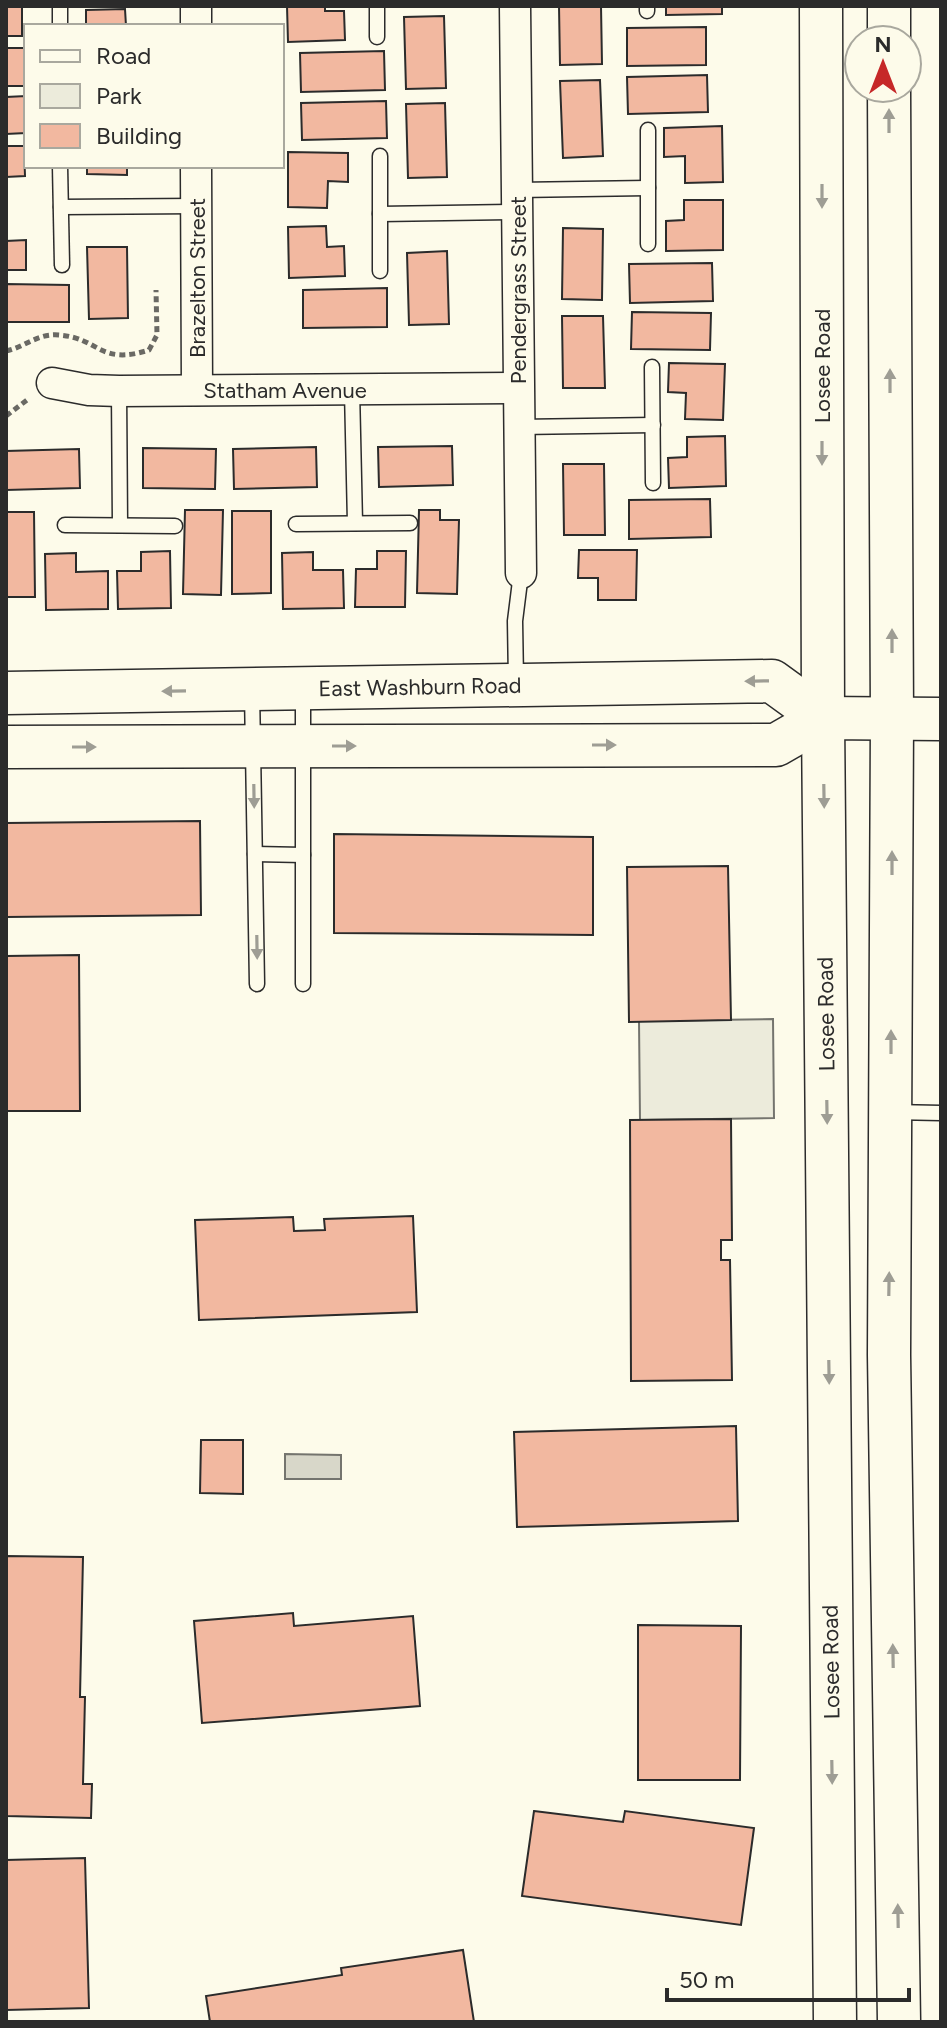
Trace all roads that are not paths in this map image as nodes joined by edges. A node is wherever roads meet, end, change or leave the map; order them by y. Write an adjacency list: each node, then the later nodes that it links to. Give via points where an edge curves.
1 (377, 6): 4 (lane)
2 (515, 6): 11 (street, Pendergrass Street)
3 (821, 6): 38 (main road, Losee Road, one-way to 38)
4 (377, 37)
5 (889, 104): 39 (main road, one-way to 5)
6 (648, 130): 10 (lane)
7 (380, 156): 14 (lane)
8 (60, 168): 13 (lane)
9 (196, 168): 12 (street, Brazelton Street)
10 (648, 188): 11 (lane); 15 (lane)
11 (517, 201): 14 (lane); 20 (street, Pendergrass Street)
12 (197, 206): 13 (lane); 21 (street, Brazelton Street)
13 (61, 207): 16 (lane)
14 (380, 214): 17 (lane)
15 (648, 244)
16 (62, 265)
17 (380, 271)
18 (652, 367): 24 (lane)
19 (52, 383): 23 (street, Statham Avenue)
20 (518, 388): 22 (street, Statham Avenue); 25 (street, Pendergrass Street)
21 (197, 390): 22 (street, Statham Avenue); 23 (street, Statham Avenue)
22 (352, 390): 27 (lane)
23 (119, 391): 31 (lane)
24 (653, 425): 25 (lane); 26 (lane)
25 (518, 427): 33 (street, Pendergrass Street)
26 (653, 483)
27 (355, 523): 28 (lane); 29 (lane)
28 (410, 523)
29 (296, 524)
30 (65, 525): 31 (lane)
31 (120, 525): 32 (lane)
32 (175, 526)
33 (521, 573): 34 (lane, via 515,621)
34 (517, 686): 35 (main road, East Washburn Road); 38 (main road, East Washburn Road, one-way to 34, via 772,681)
35 (303, 689): 36 (main road, East Washburn Road); 42 (lane)
36 (252, 690): 37 (main road, East Washburn Road, one-way to 37); 41 (lane)
37 (6, 693)
38 (823, 718): 39 (main road); 42 (main road, one-way to 38, via 776,745); 50 (main road, Losee Road, one-way to 50)
39 (892, 719): 40 (main road); 48 (main road, one-way to 39)
40 (941, 719)
41 (253, 746): 42 (main road); 43 (main road, one-way to 41); 44 (lane, one-way to 44)
42 (303, 746): 45 (lane)
43 (6, 747)
44 (255, 854): 45 (lane); 46 (lane, one-way to 46)
45 (303, 855): 47 (lane)
46 (257, 984)
47 (303, 984)
48 (891, 1112): 49 (lane); 51 (main road, one-way to 48, via 889,1355)
49 (941, 1113)
50 (835, 2022)
51 (899, 2022)

